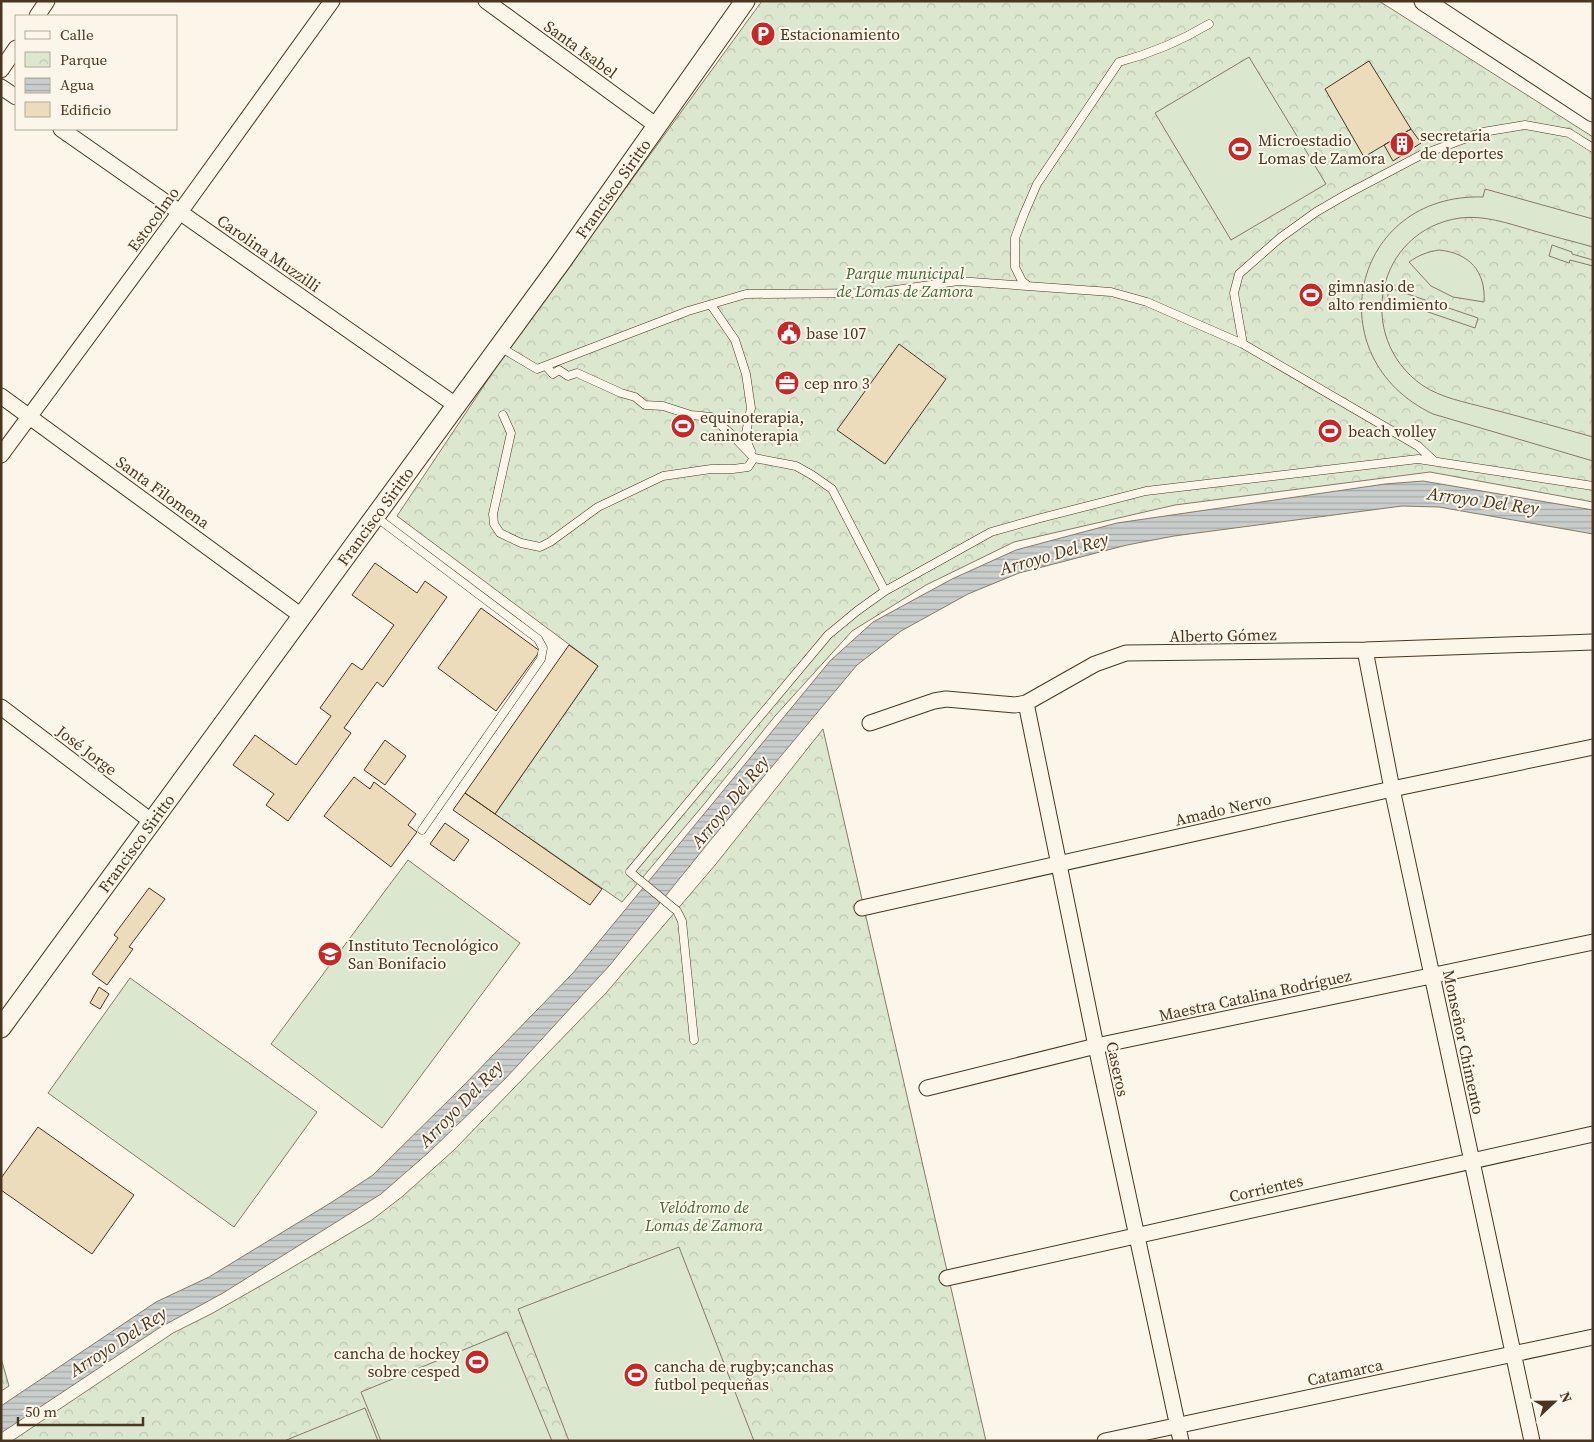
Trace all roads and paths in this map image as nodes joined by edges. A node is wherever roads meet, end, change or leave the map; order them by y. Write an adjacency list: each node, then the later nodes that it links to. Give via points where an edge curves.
1 (46, 1): 6 (street)
2 (332, 1): 16 (street, Estocolmo)
3 (486, 1): 13 (street, Santa Isabel)
4 (745, 1): 13 (street, Francisco Siritto)
5 (1424, 1): 12 (street)
6 (38, 15)
7 (1209, 24): 17 (lane, via 1180,41 1119,62 1084,112 1037,184 1015,238 1015,267)
8 (15, 49): 9 (street)
9 (1, 70)
10 (1, 87): 11 (street)
11 (15, 96)
12 (1593, 112)
13 (657, 126): 20 (street, Francisco Siritto)
14 (62, 130): 16 (street, Carolina Muzzilli)
15 (1593, 148): 19 (lane, via 1569,133 1525,125 1483,132 1421,155 1347,194 1280,238 1239,274 1234,293)
16 (180, 212): 23 (street, Carolina Muzzilli); 25 (street, Estocolmo)
17 (1028, 286): 18 (lane, via 958,281 875,293 746,294); 19 (lane, via 1111,292 1147,302)
18 (710, 305): 21 (lane); 27 (lane, via 735,340 746,374 751,408 745,438)
19 (1243, 344): 28 (lane, via 1418,446)
20 (500, 346): 21 (lane, via 537,369); 23 (street, Francisco Siritto)
21 (546, 366): 27 (lane, via 553,374 559,370 568,376 577,373 635,397 645,405 711,417)
22 (1, 396): 25 (street, Santa Filomena)
23 (457, 406): 30 (street, Francisco Siritto)
24 (503, 415): 27 (lane, via 511,433 493,514 494,524 500,532 521,543 540,547 598,507 663,476 748,467)
25 (29, 416): 26 (street, Estocolmo); 32 (street, Santa Filomena)
26 (1, 455)
27 (754, 458): 31 (lane, via 796,466 832,489)
28 (1434, 461): 29 (lane); 31 (lane, via 1403,460 1127,495 991,532)
29 (1593, 486)
30 (376, 517): 32 (street, Francisco Siritto); 41 (lane, via 538,639 543,648 541,659)
31 (884, 591): 47 (lane, via 820,644 630,872 677,912 682,921)
32 (303, 617): 40 (street, Francisco Siritto)
33 (1593, 642): 34 (street, Alberto Gómez)
34 (1365, 650): 35 (street, Alberto Gómez, via 1126,653 1095,664); 39 (street, Monseñor Chimento)
35 (1026, 703): 37 (street, Alberto Gómez, via 1015,705 946,699); 42 (street, Caseros)
36 (1, 707): 40 (street, José Jorge)
37 (870, 724)
38 (1593, 747): 39 (street, Amado Nervo)
39 (1392, 789): 42 (street, Amado Nervo); 45 (street, Monseñor Chimento)
40 (151, 821): 46 (street, Francisco Siritto)
41 (422, 830)
42 (1059, 863): 43 (street, Amado Nervo); 48 (street, Caseros)
43 (862, 908)
44 (1593, 942): 45 (street, Maestra Catalina Rodríguez)
45 (1432, 975): 48 (street, Maestra Catalina Rodríguez); 51 (street, Monseñor Chimento)
46 (3, 1022)
47 (694, 1040)
48 (1096, 1046): 49 (street, Maestra Catalina Rodríguez); 52 (street, Caseros)
49 (927, 1088)
50 (1593, 1134): 51 (street, Corrientes)
51 (1472, 1160): 52 (street, Corrientes); 55 (street, Monseñor Chimento)
52 (1136, 1236): 53 (street, Corrientes); 56 (street, Caseros)
53 (947, 1278)
54 (1593, 1337): 55 (street, Catamarca)
55 (1514, 1354): 56 (street, Catamarca); 59 (street, Monseñor Chimento)
56 (1178, 1425): 57 (street, Catamarca); 58 (street, Caseros)
57 (1105, 1441)
58 (1181, 1441)
59 (1532, 1441)

